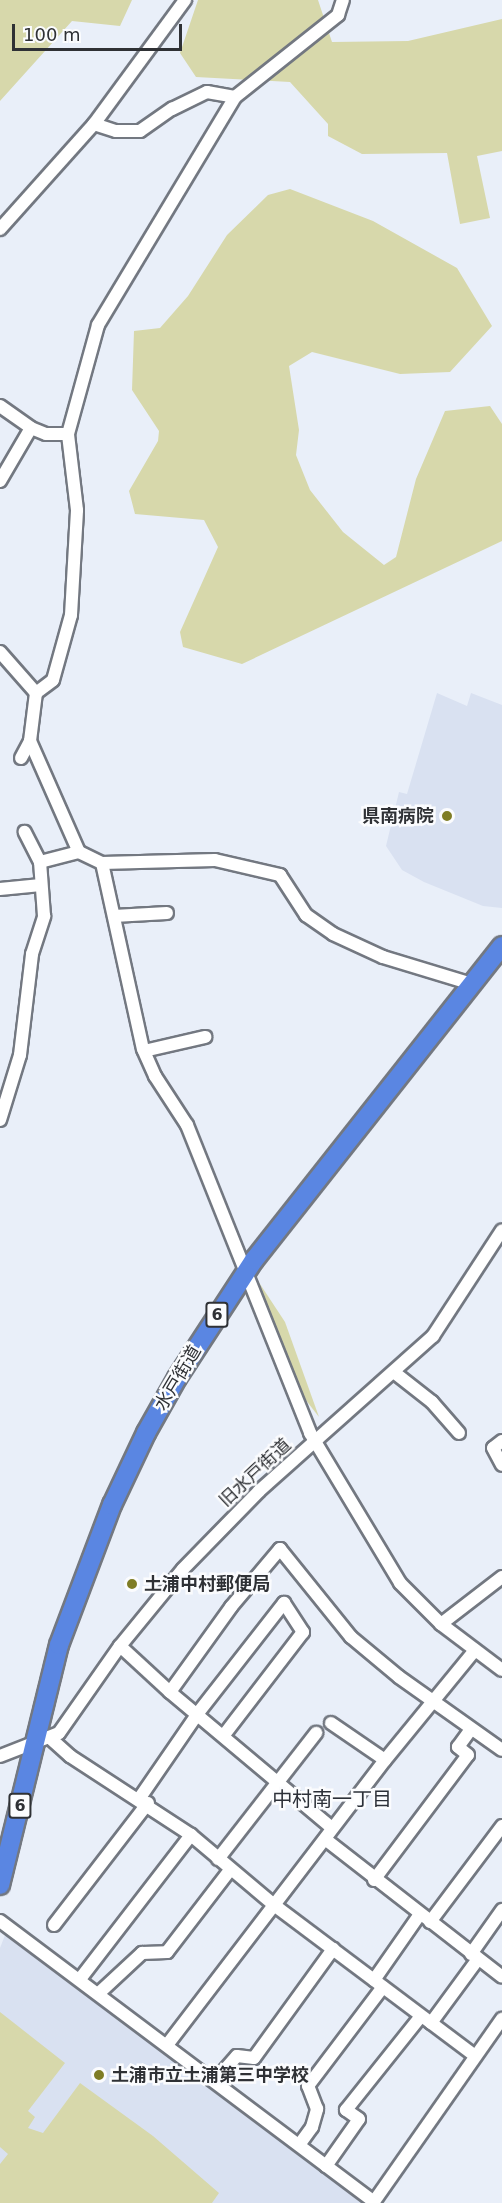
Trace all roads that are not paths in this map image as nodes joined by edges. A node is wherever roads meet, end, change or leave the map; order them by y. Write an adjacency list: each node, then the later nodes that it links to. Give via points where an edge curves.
1 (185, 0): 4 (street)
2 (343, 0): 3 (street, via 338,15)
3 (235, 97): 4 (street, via 207,92 172,108 140,131 116,131); 8 (street, via 98,325)
4 (94, 124): 5 (street)
5 (0, 229)
6 (0, 406): 7 (street)
7 (31, 428): 8 (street, via 46,434); 9 (street)
8 (68, 435): 11 (street, via 77,510 71,615 53,680)
9 (0, 481)
10 (0, 652): 11 (street)
11 (36, 693): 12 (street)
12 (30, 741): 13 (street); 15 (street)
13 (21, 758)
14 (25, 832): 16 (street)
15 (79, 852): 16 (street); 17 (street)
16 (40, 862): 18 (street)
17 (102, 863): 21 (street); 23 (street, via 215,860 280,875 306,915 333,934 383,957)
18 (41, 885): 19 (street); 26 (street, via 44,916 32,954 20,1055)
19 (0, 889)
20 (167, 913): 21 (street)
21 (114, 916): 25 (street)
22 (502, 946): 23 (highway, 水戸街道 / 6)
23 (472, 984): 28 (highway, 水戸街道 / 6)
24 (205, 1037): 25 (street)
25 (144, 1051): 28 (street, via 155,1076 187,1125)
26 (0, 1120)
27 (502, 1230): 29 (street, 旧水戸街道, via 433,1336)
28 (247, 1271): 31 (street, via 309,1433); 46 (highway, 水戸街道 / 6, via 177,1378 112,1504 59,1645)
29 (395, 1373): 30 (street, via 432,1402); 31 (street, 旧水戸街道)
30 (459, 1433)
31 (317, 1441): 35 (street, via 400,1583); 36 (street, 旧水戸街道, via 259,1491 183,1569)
32 (502, 1441): 33 (street, via 493,1448)
33 (502, 1465)
34 (502, 1577): 35 (street)
35 (441, 1624): 37 (street)
36 (120, 1646): 39 (street); 46 (street, 旧水戸街道, via 70,1720)
37 (475, 1650): 38 (street); 40 (street)
38 (501, 1667)
39 (170, 1692): 40 (street, via 231,1607 280,1549 351,1637); 41 (street)
40 (433, 1701): 43 (street); 49 (street)
41 (198, 1713): 45 (street); 45 (street, via 284,1603 303,1632); 51 (street)
42 (331, 1723): 49 (street)
43 (471, 1729): 47 (street); 59 (street, via 458,1747 468,1755)
44 (316, 1733): 50 (street)
45 (224, 1735): 50 (street)
46 (43, 1739): 48 (street); 51 (street); 54 (highway, 水戸街道 / 6)
47 (502, 1750)
48 (0, 1756)
49 (385, 1760): 53 (street)
50 (279, 1783): 53 (street); 57 (street)
51 (144, 1801): 55 (street); 66 (street)
52 (502, 1826): 65 (street)
53 (332, 1828): 56 (street)
54 (6, 1835): 60 (highway, 水戸街道 / 6)
55 (191, 1835): 57 (street); 70 (street)
56 (325, 1839): 59 (street); 61 (street)
57 (218, 1859): 58 (street)
58 (230, 1870): 61 (street); 72 (street, via 167,1952 142,1953)
59 (374, 1880): 63 (street)
60 (0, 1885)
61 (274, 1905): 67 (street); 75 (street)
62 (502, 1910): 68 (street)
63 (420, 1914): 65 (street); 71 (street)
64 (0, 1920): 70 (street)
65 (430, 1922): 68 (street)
66 (54, 1925)
67 (333, 1949): 71 (street); 77 (street, via 254,2058 237,2056)
68 (475, 1956): 69 (street); 74 (street)
69 (502, 1977)
70 (80, 1979): 72 (street)
71 (378, 1984): 74 (street); 78 (street, via 308,2086 317,2109 312,2127)
72 (99, 1993): 75 (street)
73 (502, 2019): 76 (street)
74 (426, 2020): 76 (street); 79 (street, via 346,2110 359,2119)
75 (167, 2045): 77 (street)
76 (475, 2056): 80 (street)
77 (215, 2081): 78 (street)
78 (299, 2145): 79 (street)
79 (326, 2166): 80 (street)
80 (373, 2203)

